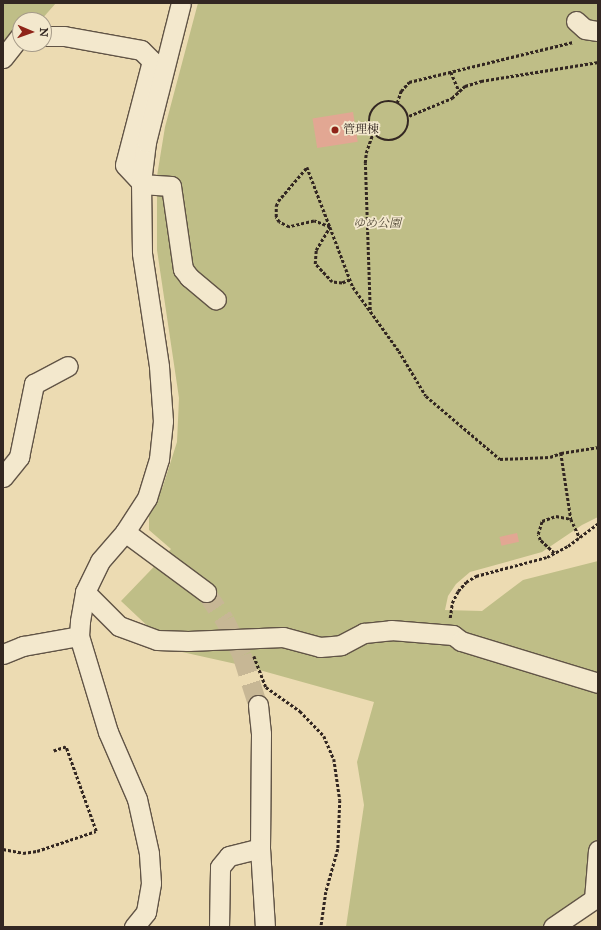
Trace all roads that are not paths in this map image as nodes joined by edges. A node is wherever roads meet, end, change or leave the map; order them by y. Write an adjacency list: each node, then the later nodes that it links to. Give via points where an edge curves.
1 (181, 3): 7 (street, via 146,142)
2 (576, 21): 3 (street, via 585,29)
3 (597, 31)
4 (52, 36): 7 (street, via 141,50 152,61 125,165)
5 (12, 46): 6 (street)
6 (3, 58)
7 (141, 183): 8 (street, via 171,186 183,269); 11 (street, via 142,253 159,366 163,421 159,459 147,498)
8 (216, 300)
9 (68, 366): 10 (street, via 34,384 18,457)
10 (3, 477)
11 (125, 532): 12 (street, via 100,561); 13 (street)
12 (85, 592): 14 (street); 16 (street, via 119,626 157,640 283,637 320,647 341,645 364,633 391,630 453,635 460,641)
13 (206, 592)
14 (79, 636): 15 (street, via 23,646); 20 (street, via 108,732 137,799 150,853 151,883 146,912)
15 (3, 654)
16 (598, 683)
17 (258, 706): 18 (street, via 261,734)
18 (260, 848): 21 (street, via 229,856 220,867); 22 (street)
19 (598, 850): 23 (street, via 594,899)
20 (134, 927)
21 (219, 927)
22 (265, 927)
23 (553, 927)

